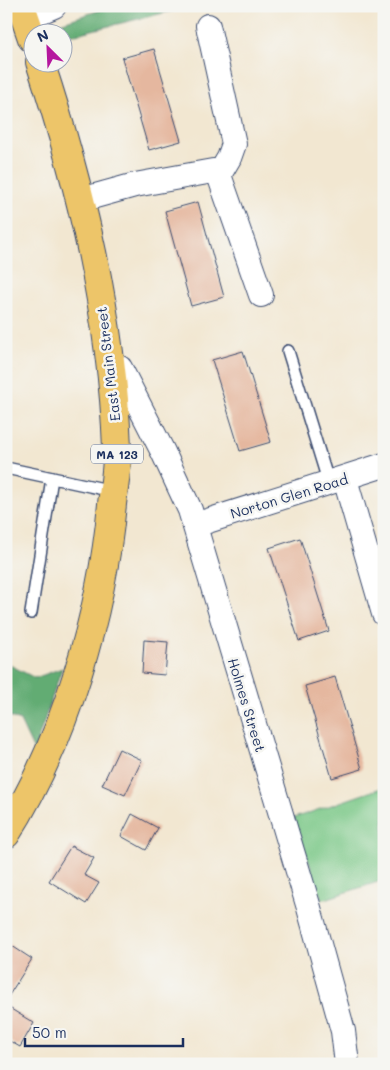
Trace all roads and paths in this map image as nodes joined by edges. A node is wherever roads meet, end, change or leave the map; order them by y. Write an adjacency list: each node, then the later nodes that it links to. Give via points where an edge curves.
1 (54, 6): 2 (street)
2 (26, 21)
3 (208, 26): 5 (street, via 234,144)
4 (43, 72): 6 (highway, East Main Street / MA 123, via 63,131)
5 (219, 175): 6 (street, via 213,171); 7 (street)
6 (80, 200): 9 (highway, East Main Street / MA 123)
7 (261, 294)
8 (288, 351): 13 (lane)
9 (110, 363): 14 (highway, East Main Street / MA 123, via 117,450); 15 (street, Holmes Street, via 120,368 167,460)
10 (384, 465): 13 (street, Norton Glen Road)
11 (6, 468): 12 (lane)
12 (52, 478): 14 (lane); 16 (lane)
13 (337, 481): 15 (street, Norton Glen Road); 17 (street)
14 (113, 491): 18 (highway, East Main Street / MA 123, via 103,569 79,669 46,762)
15 (194, 525): 19 (street, Holmes Street, via 309,908 343,1030)
16 (31, 613)
17 (384, 614)
18 (6, 834)
19 (347, 1064)

